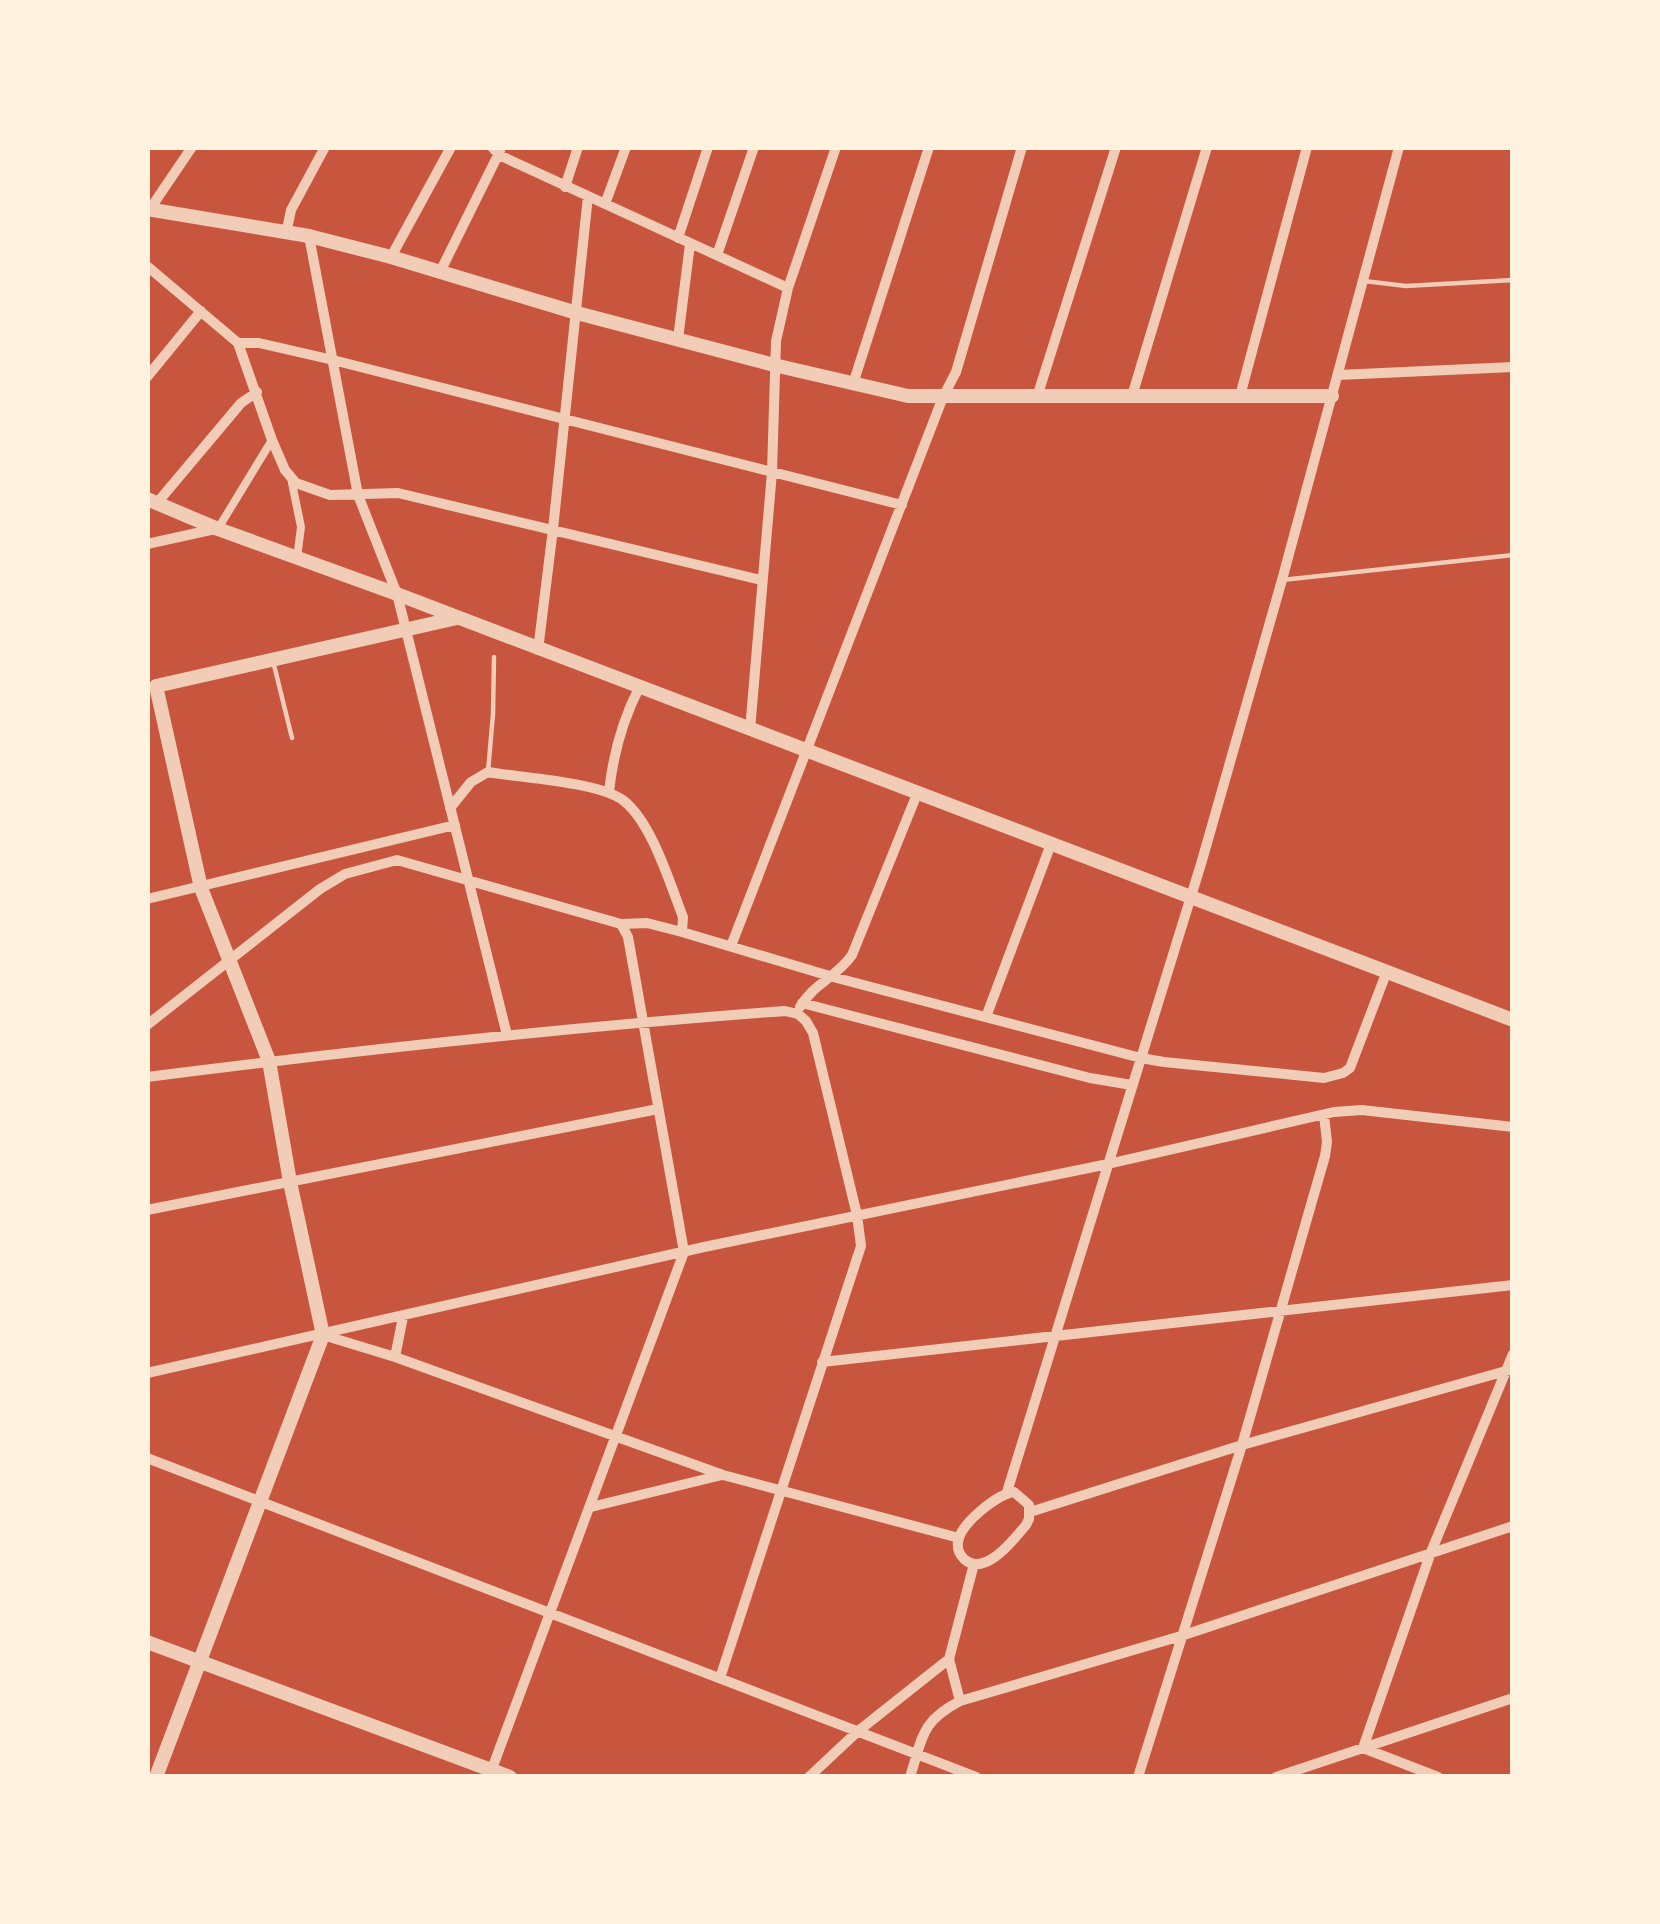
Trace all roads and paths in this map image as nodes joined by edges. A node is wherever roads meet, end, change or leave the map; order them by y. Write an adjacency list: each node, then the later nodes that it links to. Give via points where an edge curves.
1 (192, 147): 19 (street)
2 (326, 147): 20 (street)
3 (451, 147): 24 (street)
4 (578, 147): 16 (street)
5 (626, 147): 18 (street)
6 (708, 147): 22 (street)
7 (754, 147): 23 (street)
8 (836, 147): 29 (street)
9 (929, 147): 39 (street)
10 (1022, 147): 44 (street)
11 (1116, 147): 45 (street)
12 (1208, 147): 41 (street)
13 (1307, 147): 42 (street)
14 (1399, 147): 28 (street)
15 (498, 150): 16 (street); 26 (street)
16 (565, 187): 17 (street)
17 (588, 196): 18 (street); 31 (street)
18 (605, 204): 22 (street)
19 (148, 209): 20 (street)
20 (286, 234): 21 (street)
21 (309, 236): 24 (street); 34 (street)
22 (684, 241): 23 (street); 32 (street)
23 (716, 255): 29 (street)
24 (391, 257): 26 (street)
25 (147, 266): 30 (street)
26 (440, 272): 31 (street)
27 (1513, 280): 28 (lane)
28 (1364, 281): 37 (street)
29 (788, 288): 35 (street)
30 (201, 311): 33 (street); 38 (street)
31 (577, 313): 32 (street); 46 (street)
32 (678, 339): 35 (street)
33 (238, 343): 34 (street); 40 (street)
34 (333, 360): 46 (street); 50 (street)
35 (774, 365): 39 (street); 48 (street)
36 (1513, 367): 37 (street)
37 (1338, 374): 43 (street)
38 (147, 377)
39 (853, 384): 44 (street)
40 (257, 392): 47 (street); 51 (street)
41 (1132, 396): 42 (street); 45 (street)
42 (1240, 396): 43 (street)
43 (1332, 396): 59 (street)
44 (943, 397): 45 (street); 52 (street)
45 (1037, 397)
46 (564, 420): 48 (street); 54 (street)
47 (272, 440): 49 (street); 53 (street)
48 (772, 472): 52 (street); 58 (street)
49 (290, 477): 50 (street, via 330,495); 57 (street, via 301,527)
50 (358, 495): 54 (street, via 398,493); 60 (street)
51 (152, 501): 53 (street)
52 (902, 505): 70 (street)
53 (218, 529): 55 (street); 57 (street)
54 (553, 530): 58 (street); 63 (street)
55 (147, 544)
56 (1513, 555): 59 (lane)
57 (297, 557): 60 (street)
58 (761, 580): 68 (street)
59 (1282, 580): 79 (street)
60 (397, 594): 61 (street); 62 (street)
61 (457, 618): 62 (street); 63 (street)
62 (406, 630): 65 (street); 74 (street)
63 (538, 650): 67 (street)
64 (494, 657): 71 (lane)
65 (273, 660): 66 (street); 69 (lane)
66 (150, 685): 78 (street)
67 (639, 688): 68 (street); 72 (street, via 624,718)
68 (750, 730): 70 (street)
69 (292, 738)
70 (805, 752): 73 (street); 83 (street)
71 (488, 772): 72 (street); 74 (street)
72 (610, 792): 82 (street, via 644,825)
73 (917, 794): 76 (street); 86 (street, via 851,955)
74 (450, 808): 75 (street)
75 (454, 825): 77 (street); 78 (street)
76 (1051, 844): 79 (street); 88 (street)
77 (469, 881): 81 (street); 84 (street, via 411,862 368,866 320,889); 92 (street)
78 (201, 888): 80 (street); 84 (street)
79 (1190, 896): 85 (street); 93 (street)
80 (147, 898)
81 (621, 924): 82 (street); 90 (street)
82 (682, 932): 83 (street)
83 (731, 946): 86 (street)
84 (230, 961): 91 (street); 94 (street)
85 (1387, 971): 89 (street); 93 (street, via 1343,1073 1324,1078)
86 (833, 977): 87 (street); 88 (street)
87 (800, 1009): 90 (street); 96 (street); 103 (street, via 813,1033)
88 (986, 1017): 93 (street)
89 (1513, 1020)
90 (642, 1022): 92 (street); 97 (street)
91 (147, 1025)
92 (507, 1035): 94 (street)
93 (1141, 1058): 96 (street)
94 (269, 1061): 95 (street); 101 (street)
95 (147, 1077)
96 (1132, 1085): 100 (street)
97 (658, 1109): 101 (street); 104 (street)
98 (1324, 1114): 99 (street, via 1362,1110); 100 (street); 106 (street, via 1325,1156)
99 (1513, 1127)
100 (1108, 1164): 103 (street); 109 (street)
101 (290, 1182): 102 (street); 108 (street)
102 (147, 1210)
103 (857, 1214): 104 (street); 112 (street, via 860,1246)
104 (684, 1252): 107 (street); 115 (street)
105 (1513, 1285): 106 (street)
106 (1278, 1312): 109 (street); 116 (street)
107 (403, 1317): 108 (street); 111 (street)
108 (322, 1335): 111 (street); 114 (street); 121 (street)
109 (1054, 1338): 112 (street); 119 (street)
110 (1513, 1354): 113 (street)
111 (395, 1357): 115 (street)
112 (822, 1362): 120 (street)
113 (1510, 1369): 116 (street); 126 (street)
114 (147, 1373)
115 (615, 1438): 118 (street); 122 (street)
116 (1242, 1445): 123 (street); 129 (street)
117 (147, 1458): 121 (street)
118 (723, 1475): 120 (street); 122 (street)
119 (1007, 1492): 123 (street); 125 (street)
120 (782, 1493): 125 (street); 133 (street)
121 (260, 1502): 128 (street); 132 (street)
122 (591, 1507): 128 (street)
123 (1030, 1512): 127 (street, via 992,1559)
124 (1513, 1526): 126 (street)
125 (959, 1538): 127 (street, via 959,1552)
126 (1431, 1552): 129 (street); 137 (street)
127 (974, 1564): 131 (street)
128 (549, 1613): 133 (street); 139 (street)
129 (1180, 1636): 135 (street); 145 (street)
130 (147, 1642): 132 (street)
131 (949, 1659): 135 (street); 136 (street)
132 (199, 1662): 139 (street); 140 (street)
133 (720, 1678): 136 (street)
134 (1513, 1698): 137 (street)
135 (960, 1701): 138 (street, via 927,1724)
136 (857, 1732): 138 (street); 142 (street)
137 (1364, 1748): 146 (street); 147 (street)
138 (917, 1755): 143 (street); 144 (street)
139 (490, 1773): 141 (street)
140 (156, 1777)
141 (510, 1777)
142 (809, 1777)
143 (910, 1777)
144 (976, 1777)
145 (1138, 1777)
146 (1276, 1777)
147 (1438, 1777)

